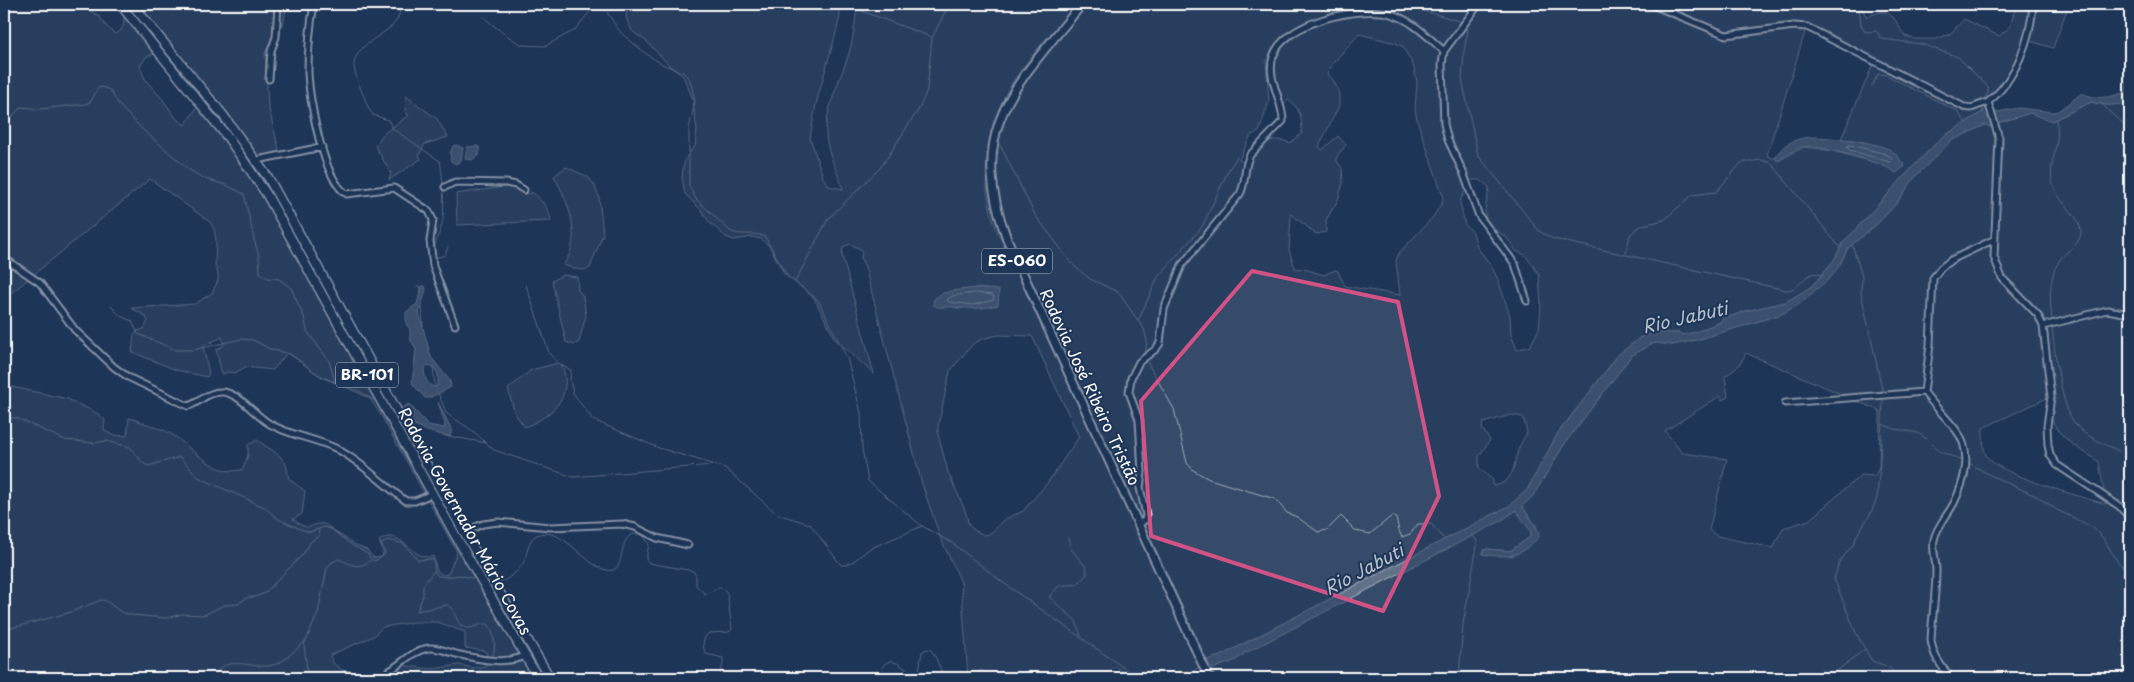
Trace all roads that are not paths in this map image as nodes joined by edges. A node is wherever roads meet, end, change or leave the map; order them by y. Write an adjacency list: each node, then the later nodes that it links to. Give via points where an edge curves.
1 (120, 4): 24 (highway, Rodovia Governador Mário Covas / BR-101, via 220,127 263,188)
2 (132, 4): 13 (highway, Rodovia Governador Mário Covas / BR-101)
3 (278, 4): 10 (street)
4 (314, 4): 12 (street, via 309,78)
5 (1082, 4): 26 (main road, Rodovia José Ribeiro Tristão / ES-060, via 1006,103 994,137 992,184 997,213 1007,239)
6 (1480, 4): 9 (street)
7 (1650, 4): 11 (street, via 1726,35 1804,26 1964,107 1973,108)
8 (2033, 4): 11 (street, via 2027,36 2014,70)
9 (1444, 51): 18 (street, via 1443,114 1448,140 1479,216 1515,264); 26 (street, via 1405,20 1381,13 1313,22 1292,33 1276,50 1271,69 1283,121 1250,155 1240,194 1182,266 1164,309 1159,346 1139,362 1132,378 1129,392 1139,420 1140,488 1146,516)
10 (269, 78)
11 (1988, 102): 16 (street, via 1999,135)
12 (322, 147): 13 (street); 20 (street, via 334,181 345,193 394,188 429,211 434,220 430,240 433,266)
13 (257, 160): 27 (highway, Rodovia Governador Mário Covas / BR-101)
14 (445, 187): 15 (street, via 455,182 506,183)
15 (524, 190)
16 (1995, 239): 21 (street, via 1994,257 2002,278 2038,315); 22 (street, via 1951,260 1934,276)
17 (4, 258): 24 (street, via 40,283 75,330 128,377 188,406 203,396 226,393 279,429 345,454 405,500 415,501)
18 (1527, 301)
19 (2130, 314): 21 (street, via 2107,310)
20 (455, 325)
21 (2043, 326): 25 (street, via 2050,389 2047,426 2051,458 2122,508)
22 (1924, 392): 23 (street); 36 (street, via 1957,430 1965,451 1966,465 1959,492 1933,545 1936,568 1932,649)
23 (1785, 403)
24 (432, 494): 29 (highway, Rodovia Governador Mário Covas / BR-101)
25 (2130, 518)
26 (1138, 525): 35 (main road, Rodovia José Ribeiro Tristão / ES-060)
27 (464, 532): 28 (street, via 493,522 550,526 622,524 657,538); 34 (highway, Rodovia Governador Mário Covas / BR-101)
28 (688, 545)
29 (525, 656): 32 (street, via 504,661 429,648); 33 (highway, Rodovia Governador Mário Covas / BR-101)
30 (346, 675): 31 (street)
31 (365, 678)
32 (375, 678)
33 (538, 678)
34 (550, 678)
35 (1209, 678)
36 (1950, 678)

